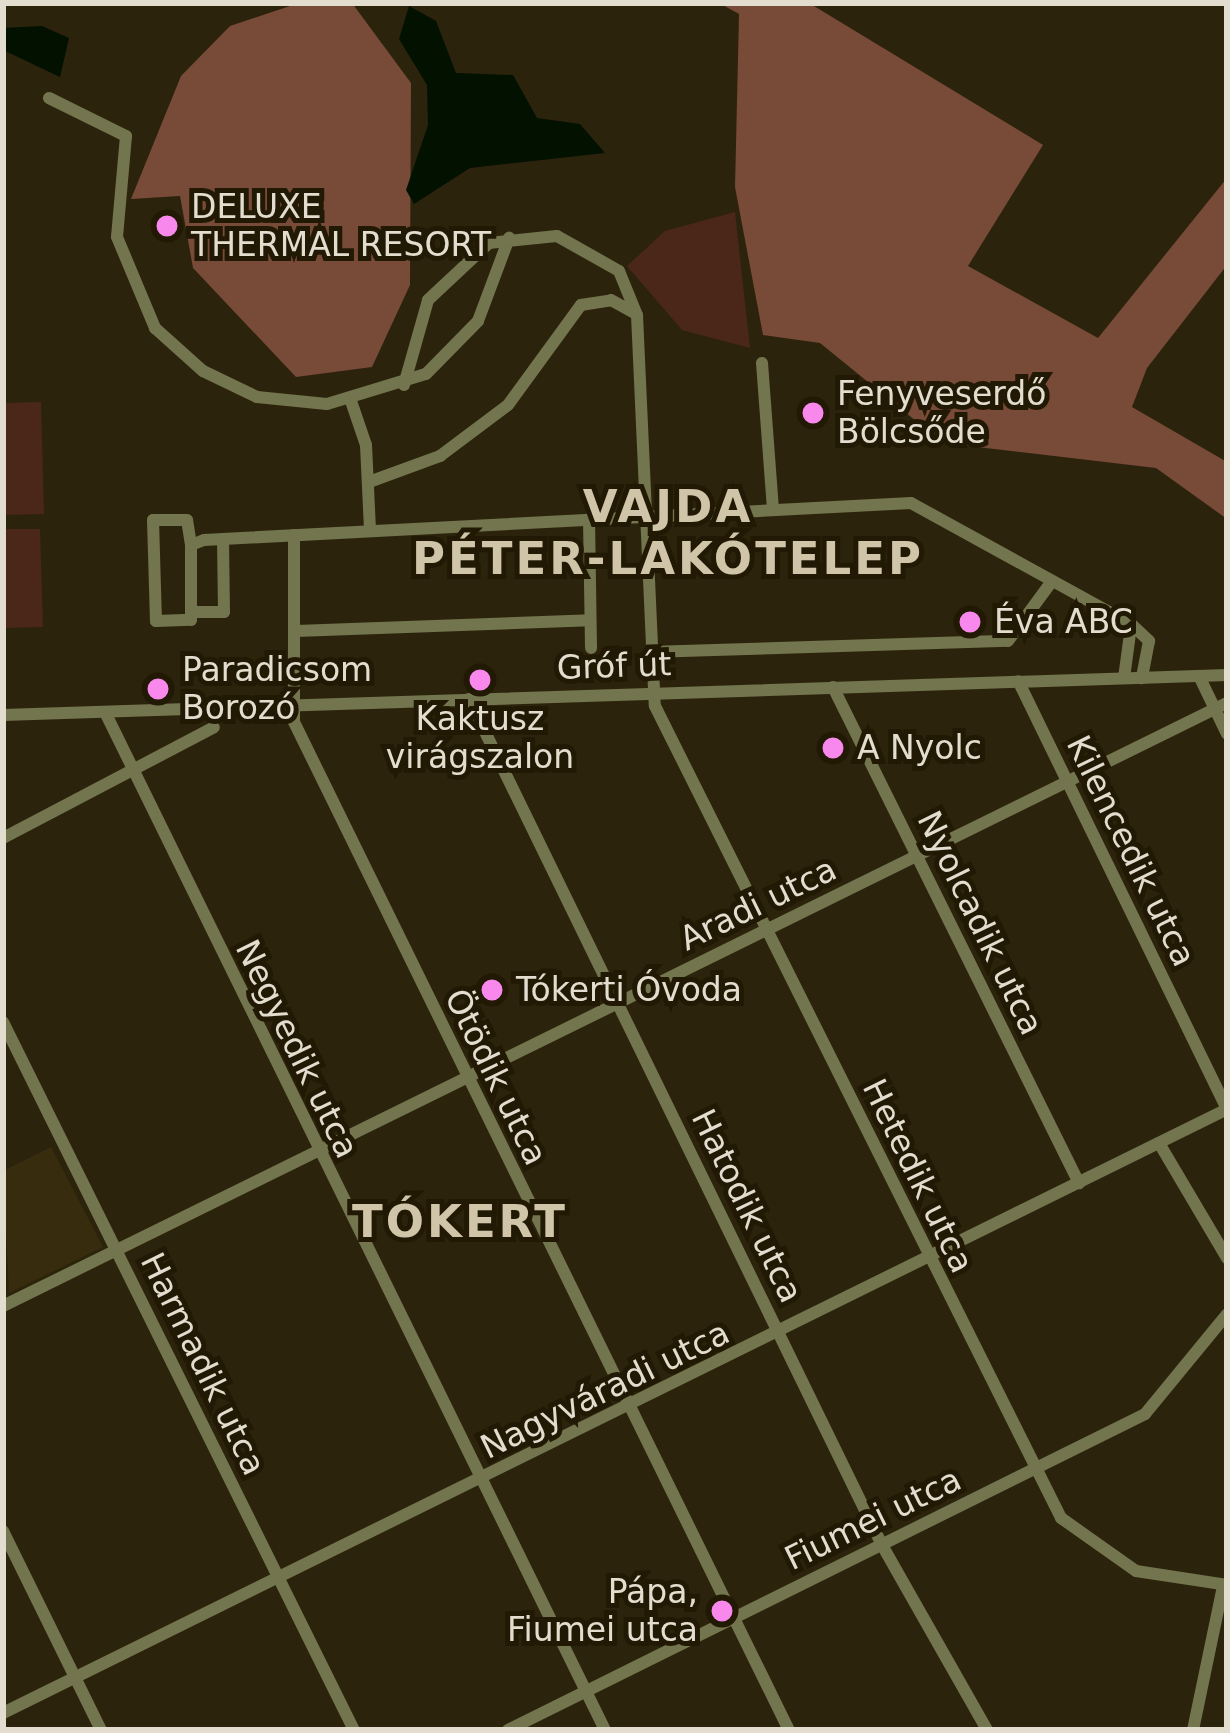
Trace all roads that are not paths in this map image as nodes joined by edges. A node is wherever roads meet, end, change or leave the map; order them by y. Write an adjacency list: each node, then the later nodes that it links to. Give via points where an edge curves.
1 (49, 98): 6 (street, via 126,136 117,237 155,328 230,387 291,404)
2 (509, 238): 3 (street, via 557,236 602,254); 5 (street, via 478,321); 5 (street, via 444,276)
3 (637, 315): 7 (street, via 611,300 581,304 508,405 440,456); 9 (street)
4 (762, 363): 8 (street)
5 (404, 386): 6 (street)
6 (351, 401): 7 (street)
7 (369, 482): 11 (street)
8 (773, 508): 9 (street); 15 (street, via 911,503)
9 (642, 516): 10 (street); 21 (street)
10 (589, 519): 11 (street); 17 (street)
11 (370, 531): 12 (street)
12 (294, 536): 13 (street); 19 (street, Ötödik utca)
13 (224, 539): 14 (street); 16 (street, via 224,612)
14 (191, 545): 16 (street); 16 (street, via 187,520 153,520 155,621)
15 (1052, 580): 18 (street); 21 (street, via 1008,641)
16 (191, 612)
17 (590, 620): 19 (street); 20 (street)
18 (1131, 625): 24 (street); 25 (street, via 1152,653)
19 (296, 631): 30 (street, Ötödik utca)
20 (591, 648)
21 (649, 652): 28 (street)
22 (1227, 675): 23 (street, Gróf út)
23 (1199, 676): 25 (street, Gróf út); 31 (street)
24 (1124, 678): 25 (street, Gróf út); 26 (street, Gróf út)
25 (1142, 678)
26 (1018, 681): 27 (street, Gróf út); 37 (street, Kilencedik utca)
27 (832, 686): 28 (street, Gróf út); 39 (street, Nyolcadik utca)
28 (650, 692): 29 (street, Gróf út); 40 (street, Hetedik utca)
29 (469, 699): 30 (street, Gróf út); 41 (street, Hatodik utca)
30 (298, 703): 32 (street, Gróf út); 44 (street, Ötödik utca, via 294,722)
31 (1221, 706): 35 (street); 37 (street, Aradi utca)
32 (105, 712): 33 (street, Gróf út); 36 (street, Negyedik utca)
33 (3, 715)
34 (214, 727): 36 (street)
35 (1227, 734)
36 (132, 771): 38 (street); 48 (street, Negyedik utca)
37 (1067, 782): 39 (street, Aradi utca); 45 (street, Kilencedik utca)
38 (3, 838)
39 (917, 856): 40 (street, Aradi utca); 49 (street, Nyolcadik utca)
40 (767, 930): 41 (street, Aradi utca); 51 (street, Hetedik utca)
41 (617, 1004): 44 (street, Aradi utca); 55 (street, Hatodik utca)
42 (3, 1022): 50 (street, Harmadik utca)
43 (1227, 1074): 45 (street)
44 (466, 1078): 48 (street, Aradi utca); 56 (street, Ötödik utca)
45 (1213, 1081): 46 (street, Kilencedik utca)
46 (1227, 1109): 47 (street, Nagyváradi utca)
47 (1160, 1143): 49 (street, Nagyváradi utca); 52 (street)
48 (316, 1152): 50 (street, Aradi utca); 58 (street, Negyedik utca)
49 (1079, 1183): 51 (street, Nagyváradi utca)
50 (116, 1250): 53 (street, Aradi utca); 61 (street, Harmadik utca)
51 (929, 1258): 55 (street, Nagyváradi utca); 57 (street, Hetedik utca)
52 (1227, 1258)
53 (3, 1306)
54 (1227, 1315): 57 (street, Fiumei utca, via 1145,1414)
55 (780, 1334): 56 (street, Nagyváradi utca); 60 (street, Hatodik utca)
56 (629, 1406): 58 (street, Nagyváradi utca); 63 (street, Ötödik utca)
57 (1032, 1470): 60 (street, Fiumei utca); 62 (street, Hetedik utca, via 1092,1550 1160,1579)
58 (482, 1481): 61 (street, Nagyváradi utca); 65 (street, Negyedik utca)
59 (3, 1531): 64 (street)
60 (882, 1545): 63 (street, Fiumei utca); 72 (street, Hatodik utca)
61 (280, 1582): 64 (street, Nagyváradi utca); 68 (street, Harmadik utca)
62 (1225, 1586): 73 (street)
63 (734, 1618): 65 (street, Fiumei utca); 71 (street, Ötödik utca)
64 (76, 1679): 66 (street, Nagyváradi utca); 67 (street)
65 (586, 1692): 69 (street, Fiumei utca); 70 (street, Negyedik utca)
66 (3, 1713)
67 (101, 1730)
68 (354, 1730)
69 (508, 1730)
70 (605, 1730)
71 (789, 1730)
72 (987, 1730)
73 (1193, 1730)

